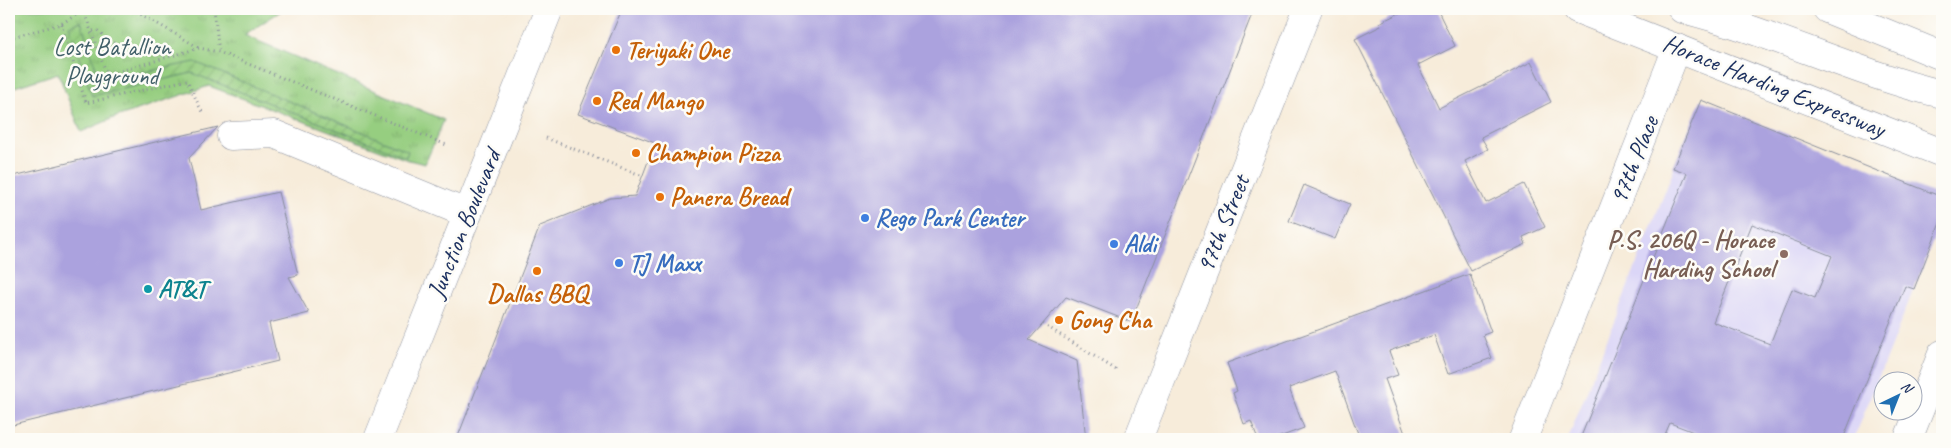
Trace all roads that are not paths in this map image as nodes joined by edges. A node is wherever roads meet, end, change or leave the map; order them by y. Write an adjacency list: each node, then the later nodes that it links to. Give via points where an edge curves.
1 (549, 9): 11 (main road, Junction Boulevard)
2 (1308, 9): 14 (main road, 97th Street)
3 (1577, 9): 6 (main road, Horace Harding Expressway)
4 (1682, 9): 8 (main road, via 1759,32 1906,86)
5 (1827, 9): 7 (main road)
6 (1677, 48): 10 (main road, Horace Harding Expressway); 15 (main road, 97th Place)
7 (1942, 56)
8 (1942, 94)
9 (231, 136): 11 (main road, via 274,134)
10 (1942, 153)
11 (468, 214): 13 (main road, Junction Boulevard)
12 (1942, 354): 16 (main road)
13 (378, 439)
14 (1138, 439)
15 (1523, 439)
16 (1908, 439)

